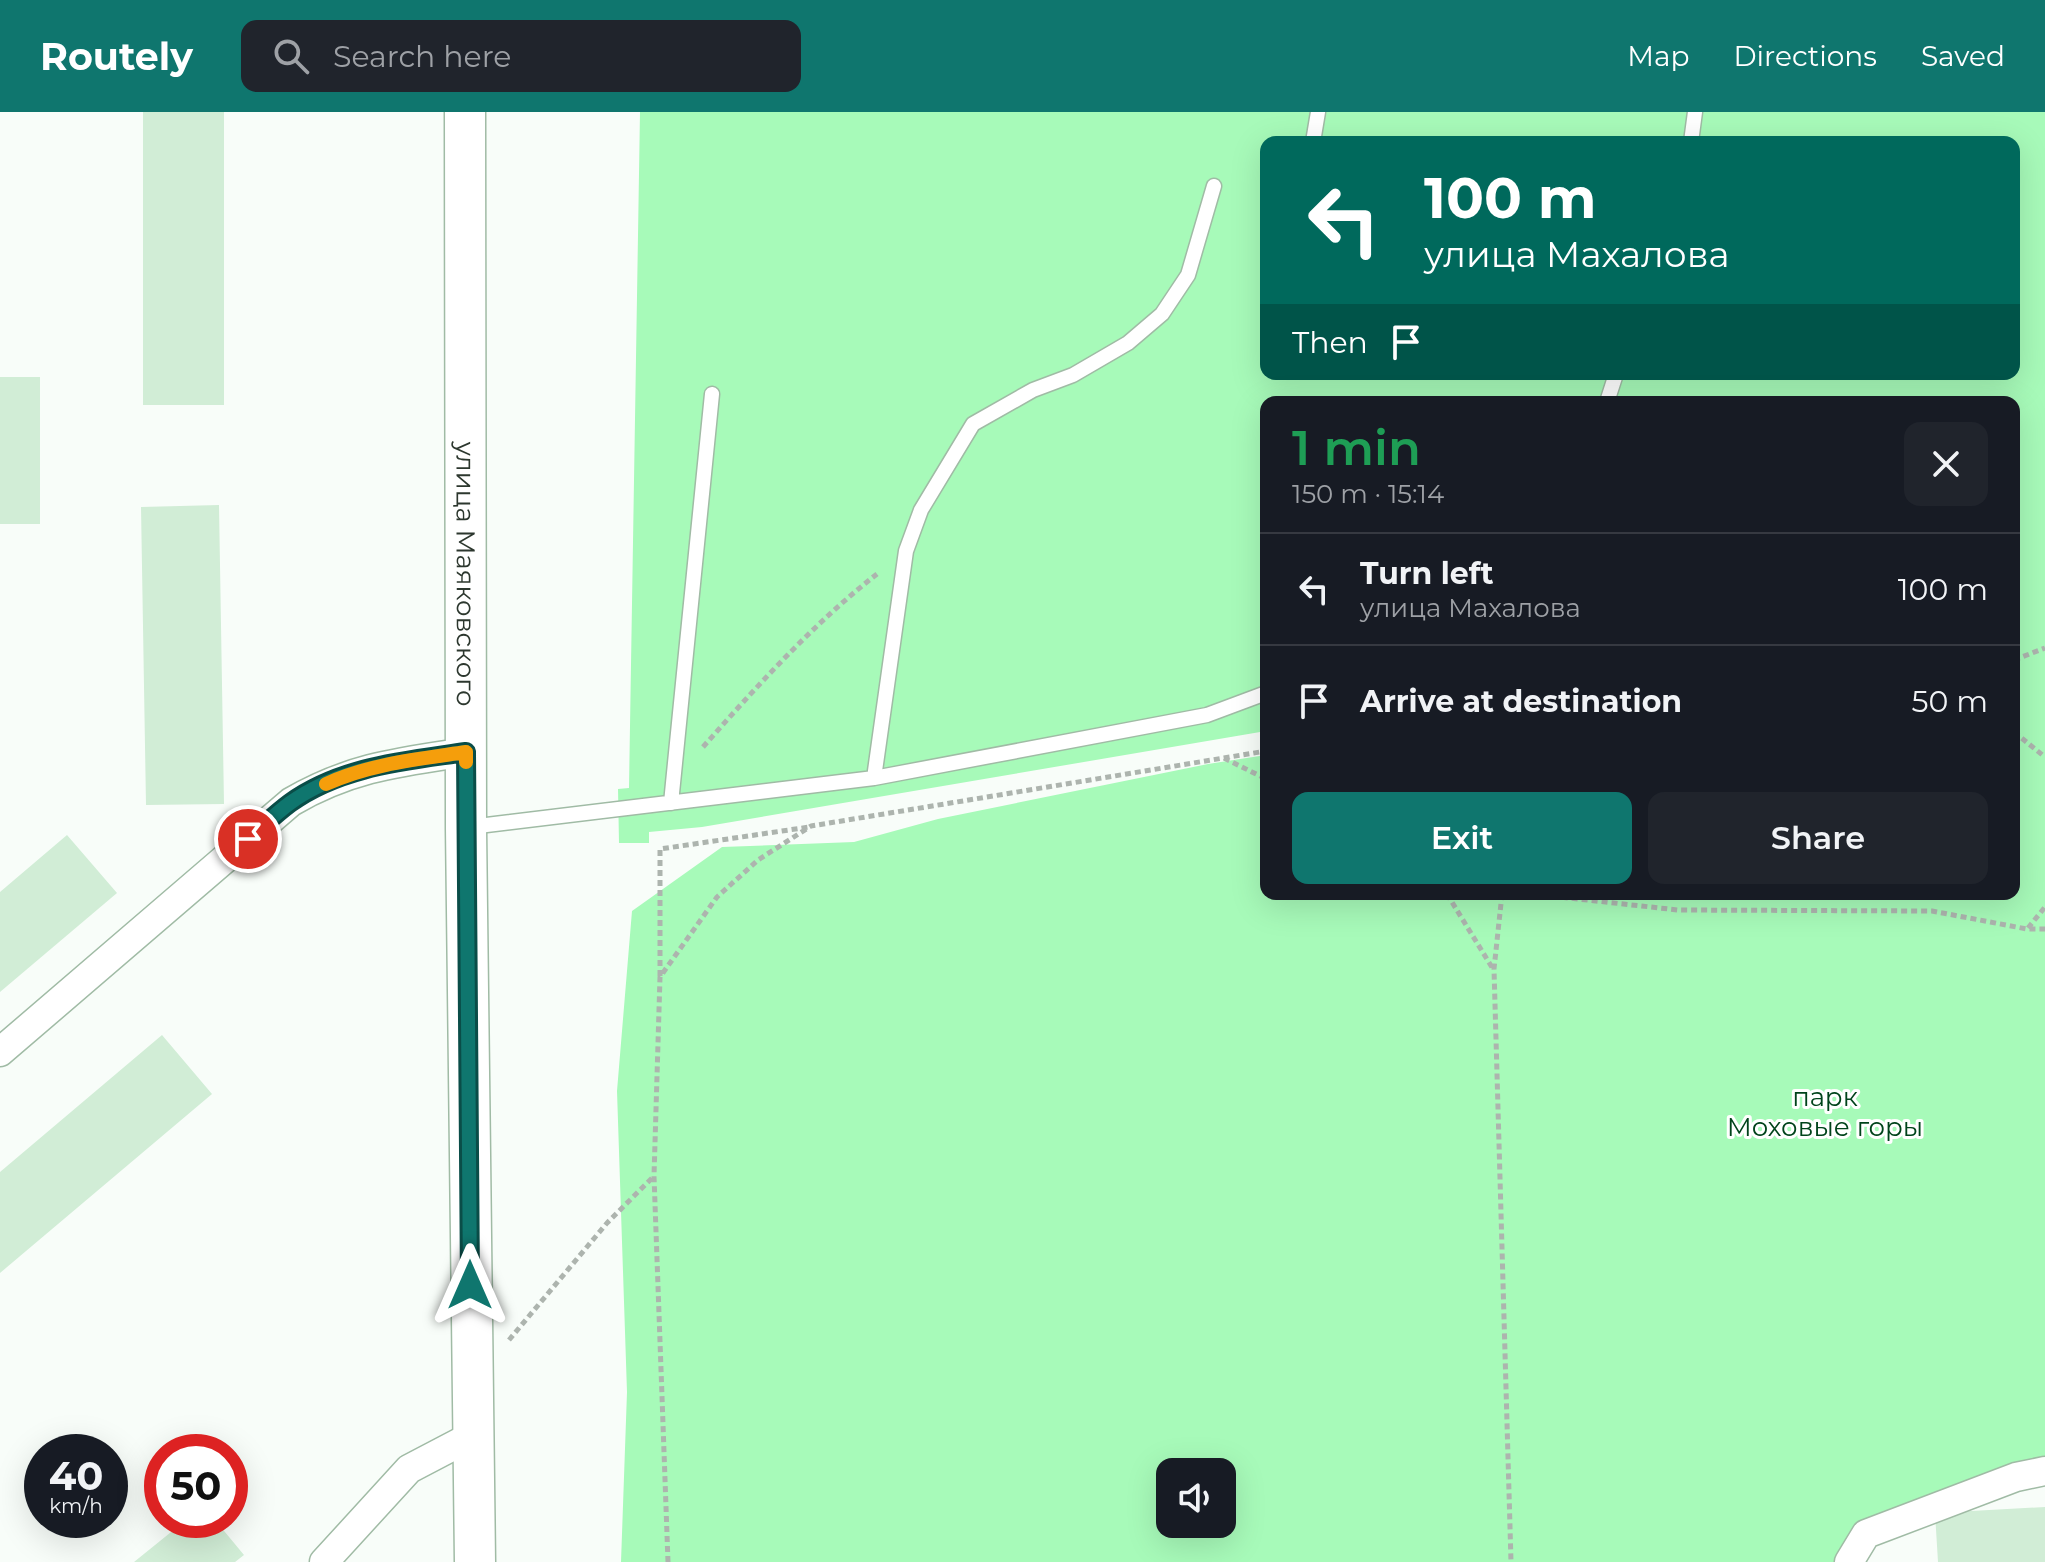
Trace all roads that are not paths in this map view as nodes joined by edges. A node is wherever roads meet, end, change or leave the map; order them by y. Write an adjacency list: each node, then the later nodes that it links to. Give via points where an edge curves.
1 (465, 112): 9 (main road, улица Маяковского)
2 (1318, 112): 4 (lane)
3 (1695, 112): 5 (lane)
4 (1314, 136)
5 (1692, 136)
6 (1214, 186): 10 (lane, via 1188,275 1162,314 1128,343 973,424 921,510 906,551)
7 (712, 394): 11 (lane)
8 (1260, 695): 10 (lane, via 1207,715)
9 (466, 752): 12 (main road, улица Маяковского); 13 (street, via 341,777 291,802)
10 (874, 778): 11 (lane)
11 (671, 803): 12 (lane)
12 (466, 828): 14 (main road, улица Маяковского)
13 (0, 1052)
14 (472, 1436): 16 (street, via 409,1469); 17 (main road, улица Маяковского)
15 (2045, 1471): 18 (street, via 1866,1534)
16 (324, 1562)
17 (475, 1562)
18 (1849, 1562)

